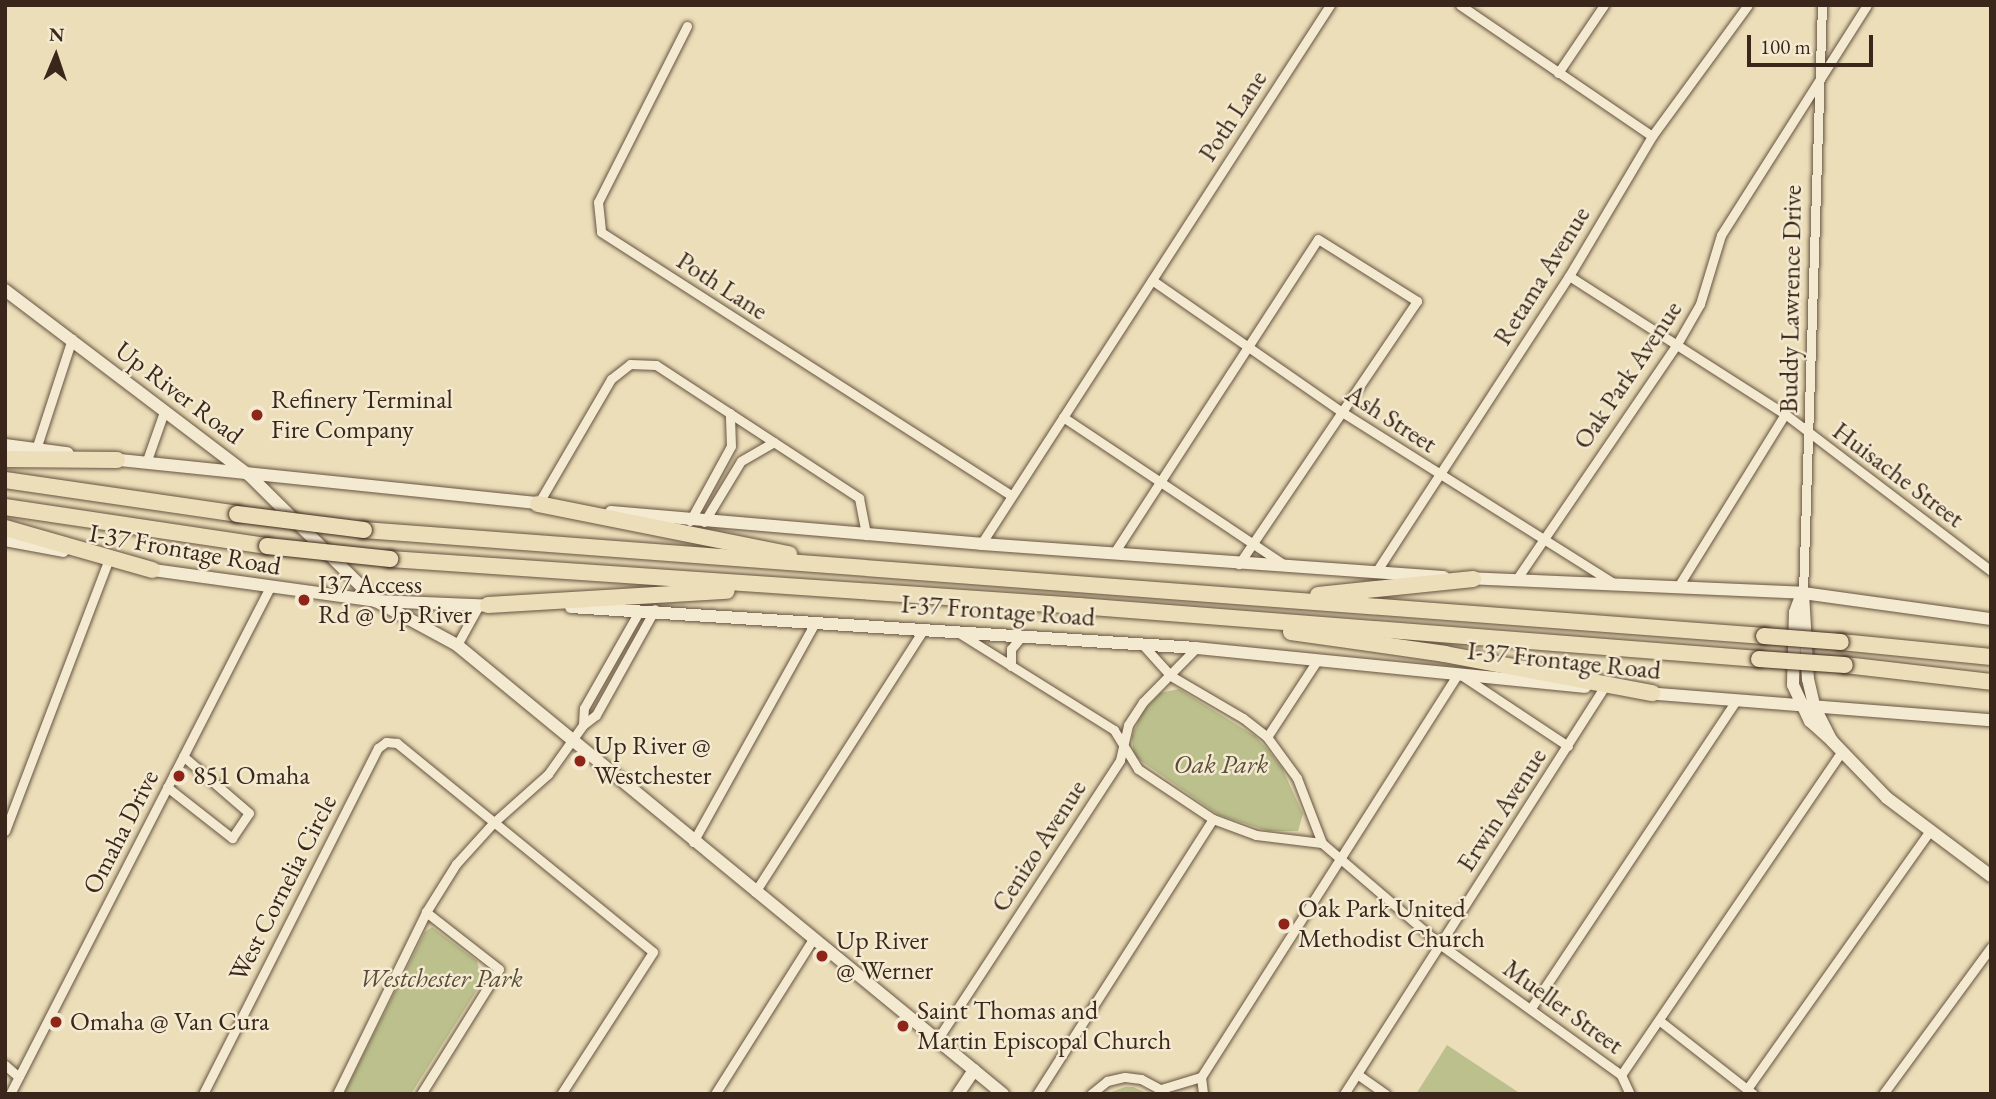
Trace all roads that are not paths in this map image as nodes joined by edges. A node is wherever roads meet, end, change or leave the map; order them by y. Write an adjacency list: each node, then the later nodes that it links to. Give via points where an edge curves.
1 (1330, 5): 12 (street, Poth Lane)
2 (1604, 5): 8 (street)
3 (1748, 5): 10 (street, Retama Avenue)
4 (1822, 5): 9 (street, Buddy Lawrence Drive)
5 (1867, 5): 9 (street, Oak Park Avenue)
6 (1461, 6): 8 (street)
7 (687, 26): 35 (street, Poth Lane, via 598,202 601,232)
8 (1558, 73): 10 (street)
9 (1819, 77): 15 (street, Oak Park Avenue, via 1721,235 1700,304); 22 (street, Buddy Lawrence Drive)
10 (1652, 136): 11 (street, Retama Avenue)
11 (1569, 276): 15 (street, Huisache Street); 32 (street, Retama Avenue)
12 (1152, 280): 16 (street, Ash Street); 21 (street, Poth Lane)
13 (5, 290): 14 (main road, Up River Road)
14 (72, 339): 17 (main road, Up River Road); 25 (street)
15 (1677, 344): 20 (street, Huisache Street); 43 (street, Oak Park Avenue)
16 (1247, 347): 18 (street, Ash Street); 18 (street, via 1318,239 1417,301); 34 (street)
17 (164, 412): 28 (street); 31 (main road, Up River Road)
18 (1342, 412): 32 (street, Ash Street); 45 (street)
19 (730, 413): 23 (street); 29 (street, via 732,440); 36 (street, via 656,365 629,364 611,379)
20 (1785, 414): 22 (street, Huisache Street); 57 (street)
21 (1063, 417): 34 (street); 35 (street, Poth Lane)
22 (1811, 436): 52 (street, Huisache Street); 60 (street, Buddy Lawrence Drive)
23 (774, 442): 30 (street, via 749,453); 41 (street, via 859,498)
24 (5, 445): 25 (main road)
25 (36, 449): 27 (main road)
26 (5, 459): 27 (highway)
27 (117, 460): 28 (main road)
28 (146, 463): 31 (main road)
29 (722, 463): 30 (street); 38 (street)
30 (734, 470): 39 (street)
31 (249, 475): 36 (main road); 62 (main road, Up River Road)
32 (1439, 476): 43 (street, Ash Street); 53 (street, Retama Avenue)
33 (5, 480): 49 (highway, bridge, via 364,530)
34 (1158, 481): 45 (street); 46 (street)
35 (1012, 496): 44 (street, Poth Lane)
36 (538, 504): 38 (main road); 49 (highway)
37 (5, 507): 58 (highway, bridge, via 267,546 390,559)
38 (690, 521): 39 (main road)
39 (704, 522): 41 (main road)
40 (5, 528): 51 (highway)
41 (866, 535): 44 (main road)
42 (5, 540): 47 (main road, I-37 Frontage Road)
43 (1542, 540): 55 (street, Oak Park Avenue); 56 (street, Ash Street)
44 (981, 544): 46 (main road)
45 (1254, 544): 48 (street); 50 (street)
46 (1114, 553): 48 (main road)
47 (108, 561): 51 (main road, I-37 Frontage Road); 100 (street)
48 (1239, 564): 50 (main road)
49 (825, 565): 61 (highway)
50 (1286, 566): 53 (main road)
51 (152, 570): 59 (main road, I-37 Frontage Road)
52 (1991, 571)
53 (1376, 572): 54 (main road)
54 (1473, 579): 55 (main road); 61 (highway)
55 (1516, 579): 56 (main road)
56 (1614, 583): 57 (main road)
57 (1679, 585): 60 (main road)
58 (794, 587): 63 (highway); 66 (highway)
59 (268, 589): 62 (main road, I-37 Frontage Road); 96 (street, Omaha Drive)
60 (1803, 593): 67 (main road); 86 (main road, Buddy Lawrence Drive, via 1795,612 1792,671)
61 (1273, 600): 75 (highway, bridge)
62 (376, 601): 63 (main road, I-37 Frontage Road); 73 (main road, Up River Road)
63 (483, 605): 64 (main road, I-37 Frontage Road); 73 (street)
64 (641, 608): 65 (main road, I-37 Frontage Road); 89 (street, via 583,708)
65 (655, 609): 68 (main road, I-37 Frontage Road); 89 (street, via 596,715)
66 (1165, 612): 81 (highway, bridge, via 1845,665); 83 (highway, via 1200,622 1445,654)
67 (1991, 619)
68 (816, 621): 69 (main road, I-37 Frontage Road); 102 (street)
69 (924, 629): 70 (main road, I-37 Frontage Road); 106 (street)
70 (957, 632): 71 (main road, I-37 Frontage Road); 77 (street)
71 (1022, 636): 72 (main road, I-37 Frontage Road); 77 (street, via 1011,649)
72 (1142, 644): 74 (main road, I-37 Frontage Road); 79 (street)
73 (457, 645): 92 (main road, Up River Road)
74 (1196, 648): 76 (main road, I-37 Frontage Road); 79 (street, Cenizo Avenue)
75 (1991, 657)
76 (1316, 662): 78 (main road, I-37 Frontage Road); 91 (street)
77 (1011, 666): 93 (street, via 1114,730)
78 (1458, 673): 80 (main road, I-37 Frontage Road); 84 (street); 104 (street)
79 (1171, 676): 91 (street); 93 (street, Cenizo Avenue, via 1143,702 1128,725)
80 (1492, 677): 82 (main road, I-37 Frontage Road); 84 (street)
81 (1991, 682)
82 (1603, 689): 83 (main road, I-37 Frontage Road); 94 (street, Erwin Avenue)
83 (1652, 694): 85 (main road, I-37 Frontage Road)
84 (1486, 695): 94 (street)
85 (1736, 701): 86 (main road, I-37 Frontage Road); 111 (street)
86 (1807, 705): 87 (main road, I-37 Frontage Road); 90 (main road, Buddy Lawrence Drive, via 1820,735)
87 (1840, 708): 88 (main road, I-37 Frontage Road); 90 (main road, via 1830,716)
88 (1991, 720)
89 (583, 725): 92 (street)
90 (1830, 735): 95 (main road, Buddy Lawrence Drive)
91 (1267, 737): 103 (street, via 1297,778)
92 (573, 741): 99 (street, via 548,774); 102 (main road, Up River Road)
93 (1123, 746): 98 (street, via 1138,769); 113 (street, Cenizo Avenue, via 1120,760)
94 (1568, 746): 109 (street, Erwin Avenue)
95 (1841, 753): 101 (main road, Buddy Lawrence Drive, via 1887,798); 112 (street)
96 (183, 756): 97 (street, Omaha Drive); 97 (street, via 249,813 232,838)
97 (167, 787): 118 (street, Omaha Drive)
98 (1213, 819): 103 (street, via 1256,835); 130 (street)
99 (493, 823): 107 (street, via 456,864); 123 (street, West Cornelia Circle, via 397,743 386,742 377,748); 126 (street, via 653,951)
100 (5, 831)
101 (1930, 831): 105 (main road, Buddy Lawrence Drive); 120 (street)
102 (693, 842): 106 (main road, Up River Road)
103 (1322, 843): 104 (street, Mueller Street)
104 (1342, 858): 109 (street, Mueller Street); 119 (street)
105 (1991, 876)
106 (755, 892): 108 (main road, Up River Road)
107 (426, 912): 124 (street); 125 (street, via 499,969)
108 (813, 939): 113 (main road, Up River Road); 127 (street)
109 (1441, 945): 111 (street, Mueller Street); 116 (street, Erwin Avenue)
110 (1991, 947): 136 (street)
111 (1531, 1008): 117 (street, Mueller Street)
112 (1660, 1021): 117 (street); 120 (street)
113 (937, 1040): 115 (main road, Up River Road)
114 (5, 1065): 118 (street)
115 (974, 1070): 128 (main road); 129 (main road, Up River Road)
116 (1357, 1074): 133 (street, Erwin Avenue); 134 (street)
117 (1621, 1074): 135 (street, Mueller Street)
118 (19, 1077): 122 (street, Omaha Drive)
119 (1201, 1077): 121 (street); 132 (street)
120 (1750, 1091)
121 (1165, 1092): 131 (street, via 1125,1077 1107,1081)
122 (10, 1094)
123 (203, 1094)
124 (337, 1094)
125 (421, 1094)
126 (561, 1094)
127 (715, 1094)
128 (958, 1094)
129 (1003, 1094)
130 (1037, 1094)
131 (1091, 1094)
132 (1203, 1094)
133 (1344, 1094)
134 (1386, 1094)
135 (1629, 1094)
136 (1883, 1094)

